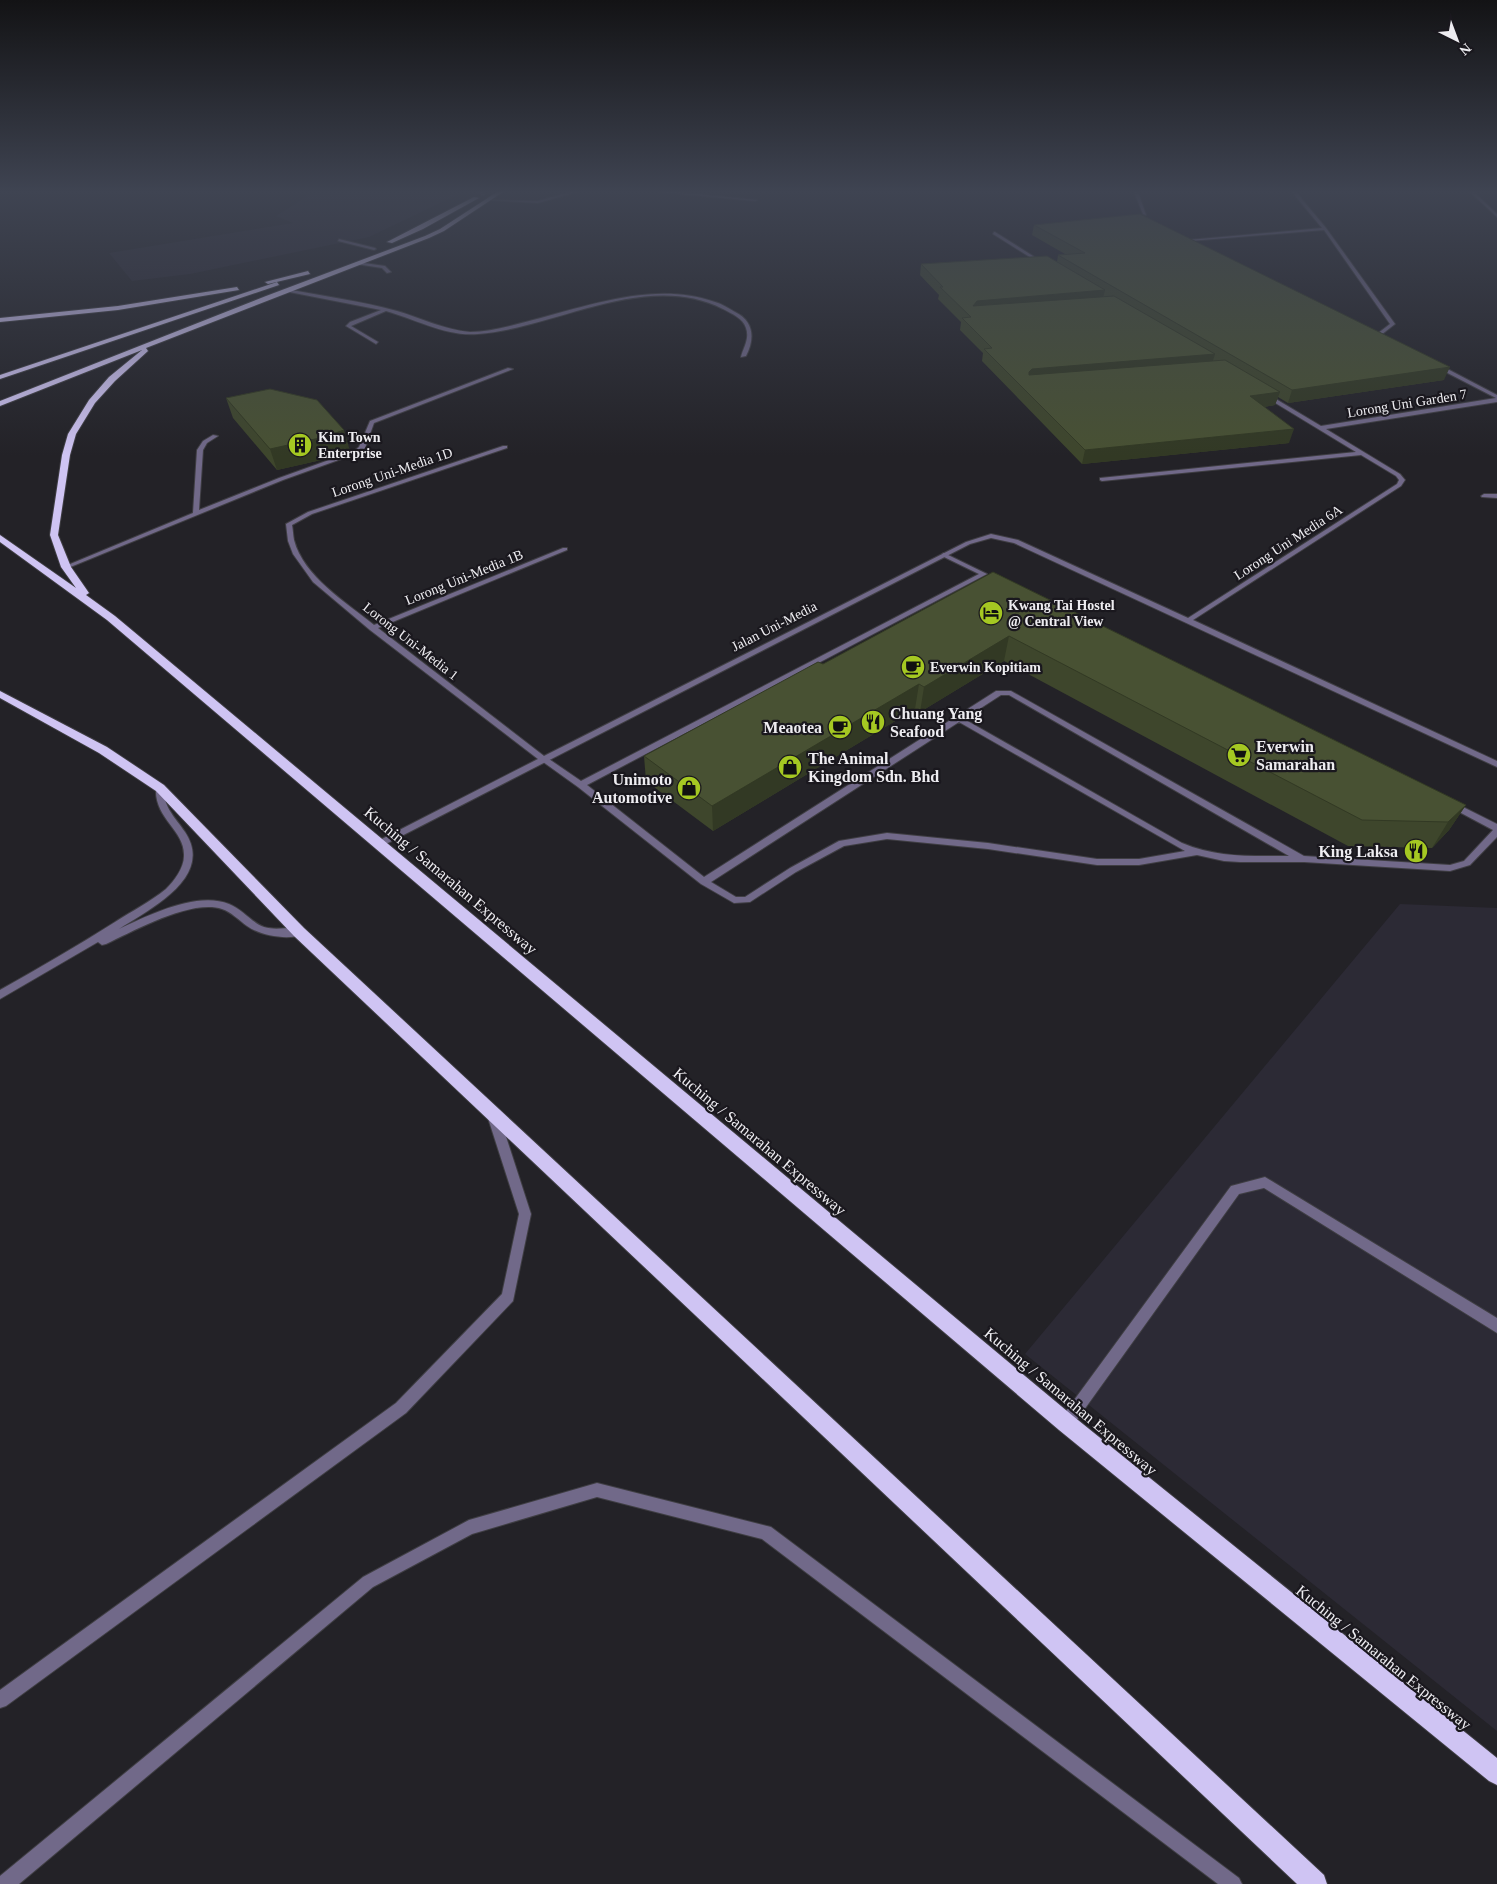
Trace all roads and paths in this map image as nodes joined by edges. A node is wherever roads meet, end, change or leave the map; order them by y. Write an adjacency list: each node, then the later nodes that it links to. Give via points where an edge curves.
1 (278, 280): 7 (highway, via 216,294 138,306)
2 (288, 280): 16 (highway)
3 (313, 280): 5 (highway)
4 (1361, 280): 9 (street, via 1393,324)
5 (286, 290): 6 (street); 11 (highway)
6 (386, 310): 12 (street, via 348,326); 13 (street, via 470,333 643,296 688,296 724,306 743,318 750,327 750,344)
7 (0, 320)
8 (1370, 330): 9 (street)
9 (1379, 334): 10 (street)
10 (1387, 339)
11 (154, 343): 19 (highway); 32 (highway, via 112,379 92,402 72,434 54,535)
12 (376, 343)
13 (743, 356)
14 (1430, 361): 18 (street)
15 (510, 369): 27 (street, via 372,422 362,448 356,452)
16 (0, 377)
17 (1262, 393): 20 (street)
18 (1497, 399): 20 (street, Lorong Uni Garden 7)
19 (0, 404)
20 (1320, 428): 23 (street)
21 (215, 436): 27 (street, via 200,450)
22 (505, 447): 28 (street, Lorong Uni-Media 1D, via 310,513)
23 (1363, 454): 24 (street); 36 (street, Lorong Uni Media 6A, via 1398,475 1402,480 1400,485)
24 (1102, 479)
25 (1484, 496): 26 (street)
26 (1497, 496)
27 (196, 514): 32 (street)
28 (289, 524): 37 (street, Lorong Uni-Media 1, via 296,554 315,581)
29 (0, 538): 35 (highway, Kuching / Samarahan Expressway)
30 (565, 549): 37 (street, Lorong Uni-Media 1B)
31 (944, 555): 33 (street); 36 (street, Jalan Uni-Media, via 980,538 1004,537); 40 (street, Jalan Uni-Media)
32 (66, 567): 35 (highway)
33 (984, 574): 34 (street); 42 (street)
34 (993, 578)
35 (88, 599): 46 (highway, Kuching / Samarahan Expressway)
36 (1190, 620): 41 (street, Jalan Uni-Media)
37 (372, 628): 40 (street, Lorong Uni-Media 1)
38 (0, 695): 43 (highway, via 103,750)
39 (959, 719): 47 (street); 48 (street, via 999,693 1011,693); 49 (street)
40 (543, 758): 42 (street, Lorong Uni-Media 1); 46 (street, Jalan Uni-Media)
41 (1496, 762)
42 (581, 785): 49 (street, Lorong Uni-Media 1)
43 (160, 788): 50 (highway); 51 (street, via 159,795 166,814 187,844 189,857 183,872 170,890)
44 (1444, 801): 45 (street)
45 (1497, 829): 48 (street, via 1467,863 1450,868)
46 (379, 844): 55 (highway, Kuching / Samarahan Expressway)
47 (1195, 853): 48 (street, via 1218,858); 49 (street, Lorong Uni-Media 1, via 1139,862 1097,862 887,836 842,842 747,900 734,900)
48 (1302, 859)
49 (704, 882)
50 (299, 932): 51 (street, via 274,933 253,926 221,904 201,904 174,910); 53 (highway)
51 (73, 954): 52 (street)
52 (0, 995)
53 (492, 1113): 56 (street, via 525,1214 508,1297 401,1408); 60 (highway)
54 (1497, 1326): 55 (street, via 1265,1182 1235,1190)
55 (1066, 1423): 57 (highway, Kuching / Samarahan Expressway)
56 (0, 1700)
57 (1497, 1773)
58 (5, 1884): 59 (street, via 368,1582 469,1527 597,1490 766,1532)
59 (1233, 1884)
60 (1316, 1884)

